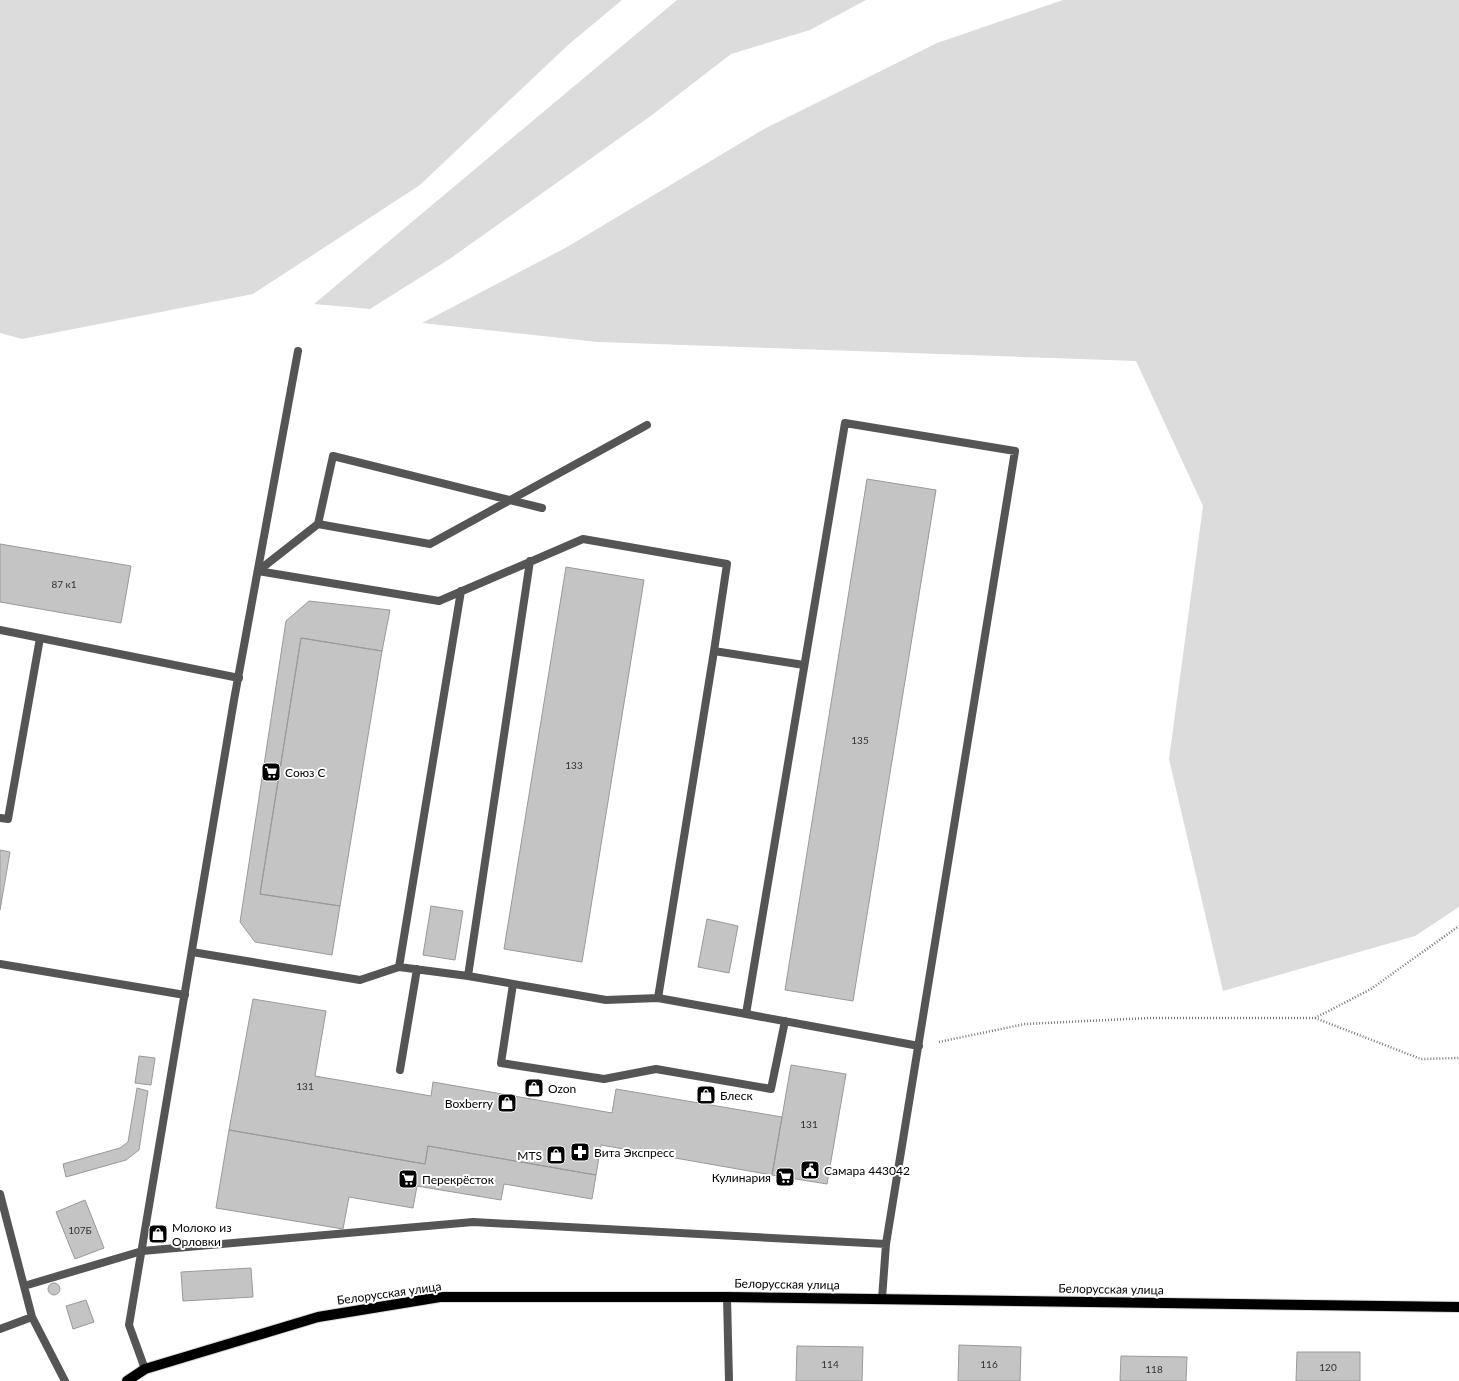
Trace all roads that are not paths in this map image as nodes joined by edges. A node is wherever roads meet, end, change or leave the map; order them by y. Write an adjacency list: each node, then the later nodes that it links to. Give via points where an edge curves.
1 (298, 350): 7 (street)
2 (647, 426): 3 (street)
3 (511, 500): 4 (street); 5 (street, via 430,544); 5 (street, via 333,456)
4 (542, 508)
5 (318, 524): 7 (street)
6 (530, 561): 8 (street); 11 (street, via 583,539 727,564); 19 (street)
7 (258, 571): 8 (street, via 439,600); 13 (street)
8 (461, 591): 17 (street)
9 (0, 630): 10 (street)
10 (40, 638): 13 (street); 14 (street, via 8,819)
11 (714, 651): 12 (street); 22 (street)
12 (804, 665): 23 (street); 25 (street, via 845,423 1015,451)
13 (239, 678): 15 (street)
14 (0, 818)
15 (192, 952): 17 (street, via 360,980); 21 (street)
16 (0, 964): 21 (street)
17 (399, 966): 18 (street)
18 (416, 969): 19 (street); 26 (street)
19 (468, 976): 20 (street)
20 (513, 984): 22 (street, via 606,1000); 24 (street, via 501,1063 604,1079 656,1069 771,1089)
21 (185, 995): 29 (street)
22 (658, 998): 23 (street)
23 (746, 1014): 24 (street)
24 (784, 1021): 25 (street)
25 (919, 1046): 28 (street)
26 (400, 1070)
27 (0, 1194): 30 (street)
28 (886, 1244): 29 (street, via 472,1222); 32 (street)
29 (142, 1251): 30 (street); 36 (street, via 129,1325)
30 (24, 1286): 34 (street)
31 (728, 1297): 32 (main road, Белорусская улица); 36 (main road, Белорусская улица, via 440,1297 318,1317); 39 (street)
32 (882, 1299): 33 (main road, Белорусская улица)
33 (1459, 1307)
34 (32, 1317): 35 (street); 37 (street)
35 (0, 1330)
36 (145, 1369): 38 (main road, Белорусская улица)
37 (65, 1381)
38 (127, 1381)
39 (729, 1381)

